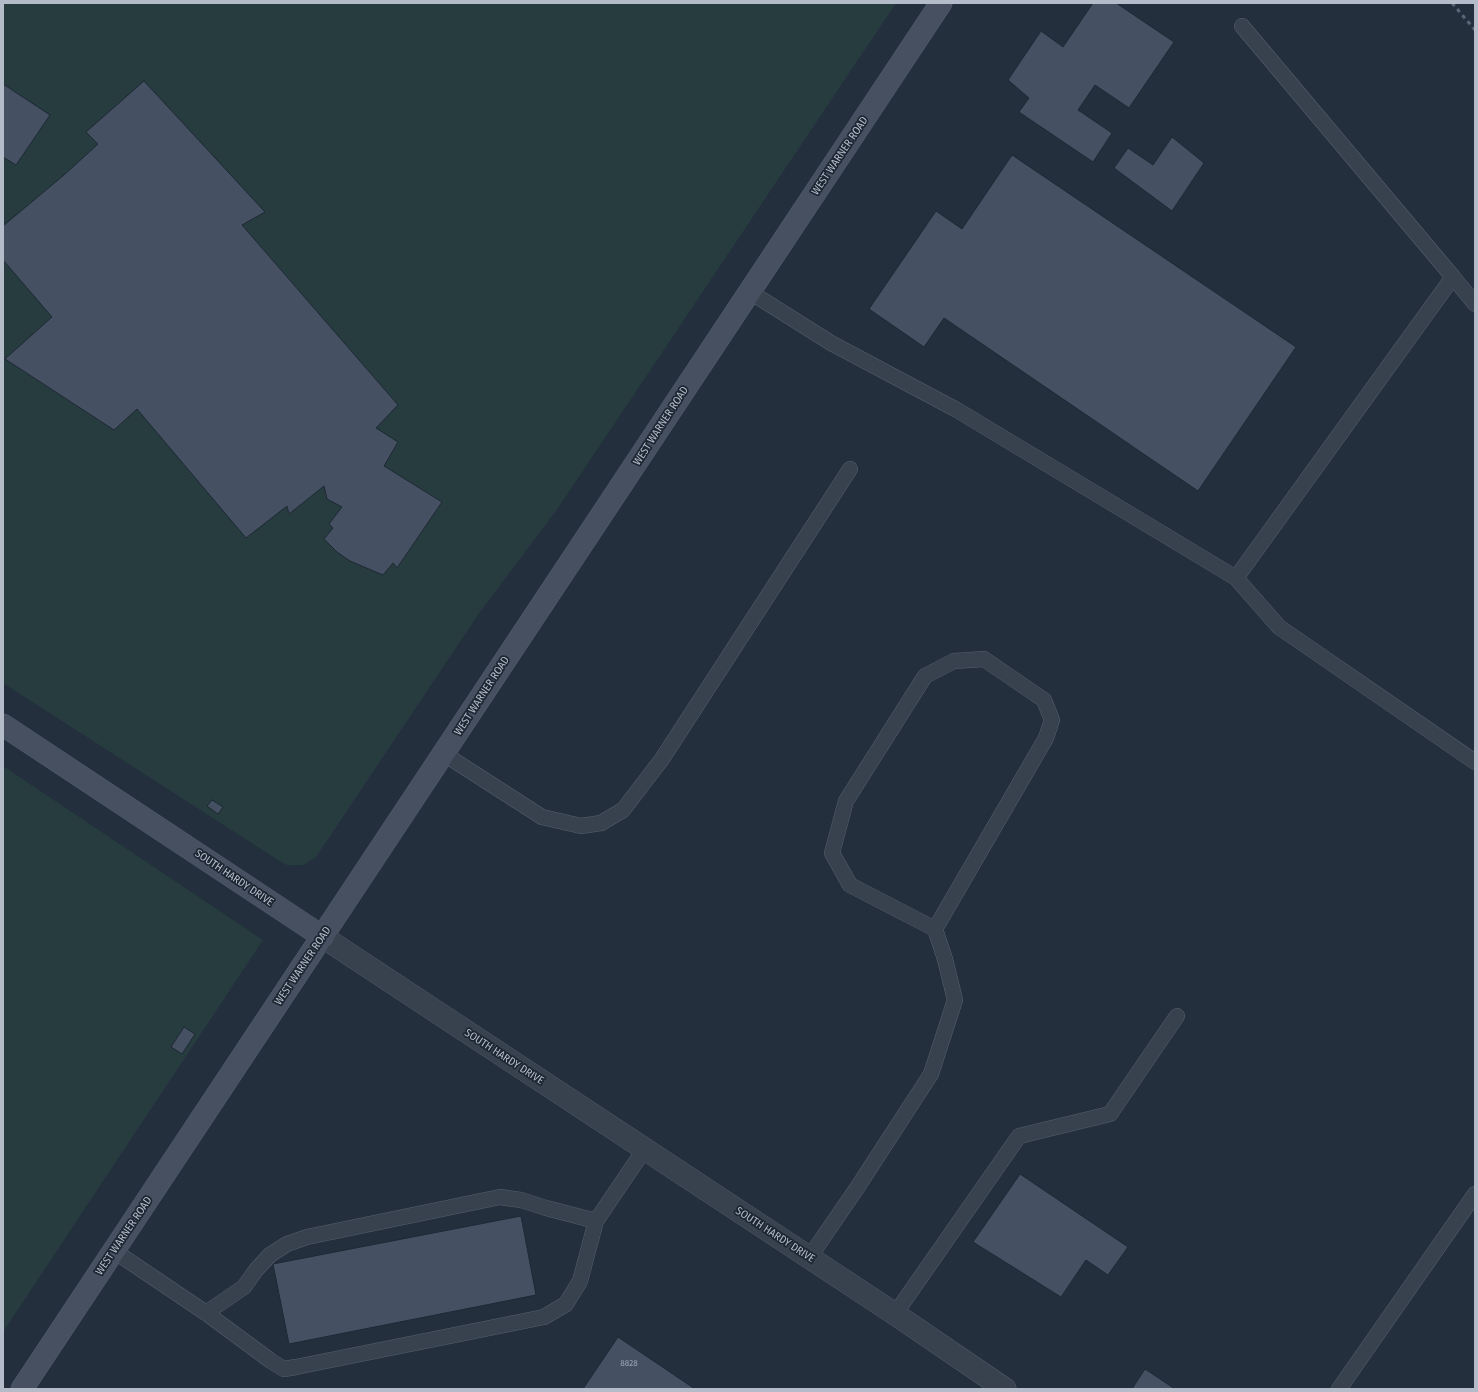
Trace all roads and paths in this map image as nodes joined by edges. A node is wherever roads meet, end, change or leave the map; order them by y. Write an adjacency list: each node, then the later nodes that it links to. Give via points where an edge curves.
1 (941, 3): 4 (main road, WEST WARNER ROAD)
2 (1242, 26): 3 (lane)
3 (1453, 277): 5 (lane); 7 (lane)
4 (750, 292): 7 (lane, via 831,344 957,410); 9 (main road, WEST WARNER ROAD)
5 (1475, 304)
6 (850, 469): 9 (lane, via 662,759 623,810 601,823 581,826 542,817)
7 (1236, 578): 10 (lane, via 1279,627)
8 (3, 725): 12 (main road, SOUTH HARDY DRIVE)
9 (444, 754): 12 (main road, WEST WARNER ROAD)
10 (1475, 762)
11 (935, 929): 11 (lane, via 1046,738 1052,720 1044,700 984,660 954,661 925,676 846,801 832,853 850,885); 18 (lane, via 955,1000 931,1074)
12 (323, 937): 14 (street, SOUTH HARDY DRIVE); 17 (main road, WEST WARNER ROAD)
13 (1177, 1016): 20 (lane, via 1110,1114 1019,1136)
14 (644, 1150): 16 (lane); 18 (street, SOUTH HARDY DRIVE)
15 (1475, 1194): 23 (lane)
16 (596, 1221): 19 (lane, via 521,1200 500,1197 307,1237 287,1244 270,1255 244,1287); 19 (lane, via 580,1281 566,1304 544,1317 284,1369)
17 (114, 1251): 19 (lane); 21 (main road, WEST WARNER ROAD)
18 (809, 1258): 20 (street, SOUTH HARDY DRIVE)
19 (206, 1313)
20 (895, 1314): 22 (street, SOUTH HARDY DRIVE)
21 (22, 1389)
22 (1005, 1389)
23 (1340, 1389)

